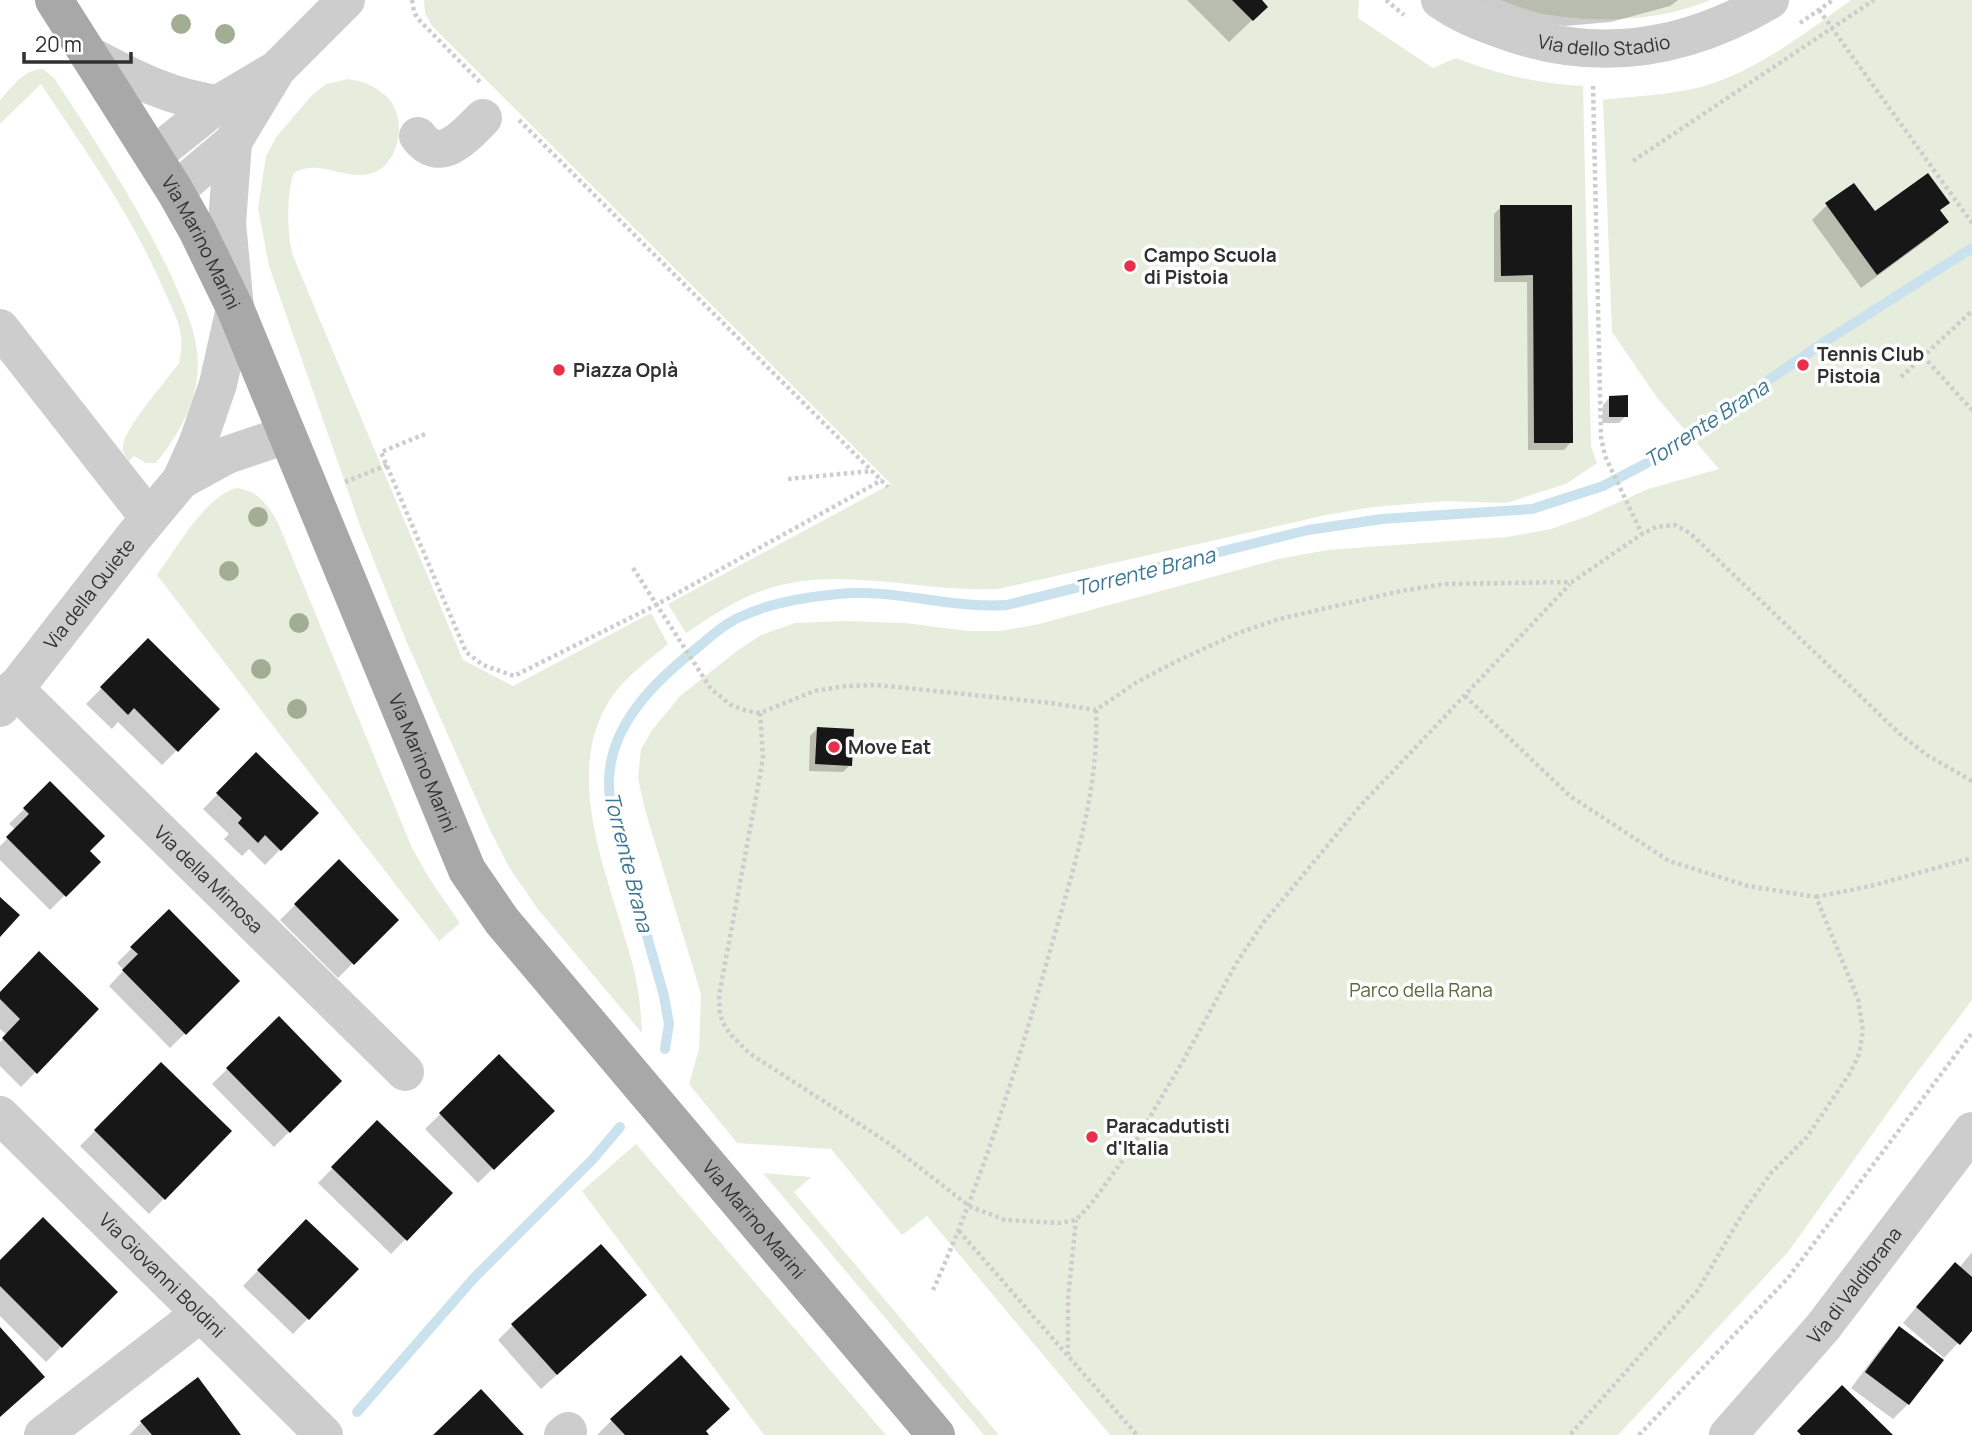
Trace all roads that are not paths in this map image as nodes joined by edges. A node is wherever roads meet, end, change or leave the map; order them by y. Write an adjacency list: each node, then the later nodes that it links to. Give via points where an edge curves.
1 (54, 0): 5 (main road, Via Marino Marini)
2 (346, 0): 6 (street)
3 (1440, 0): 4 (street, Via dello Stadio, via 1508,32 1591,50 1661,44 1695,35)
4 (1770, 0)
5 (89, 55): 7 (street, via 176,96); 11 (main road, Via Marino Marini)
6 (277, 69): 7 (street); 10 (street)
7 (218, 104): 11 (street)
8 (493, 106): 9 (street, via 451,146 430,148)
9 (418, 136)
10 (233, 142): 12 (street); 13 (street, Via della Quiete, via 227,223)
11 (153, 156): 12 (main road, Via Marino Marini)
12 (175, 191): 13 (main road, Via Marino Marini)
13 (235, 308): 15 (main road, Via Marino Marini); 16 (street, Via della Quiete, via 213,399)
14 (0, 328): 17 (street)
15 (286, 435): 16 (street, Via della Quiete, via 227,455); 25 (main road, Via Marino Marini, via 456,847 485,898)
16 (181, 480): 17 (street, Via della Quiete)
17 (149, 518): 18 (street, Via della Quiete)
18 (7, 698): 19 (street, Via della Mimosa)
19 (405, 1072)
20 (0, 1115): 22 (street, Via Giovanni Boldini)
21 (1972, 1131): 26 (street, Via di Valdibrana, via 1823,1327)
22 (201, 1313): 23 (street); 24 (street, Via Giovanni Boldini)
23 (43, 1435)
24 (324, 1435)
25 (936, 1435)
26 (1728, 1435)

